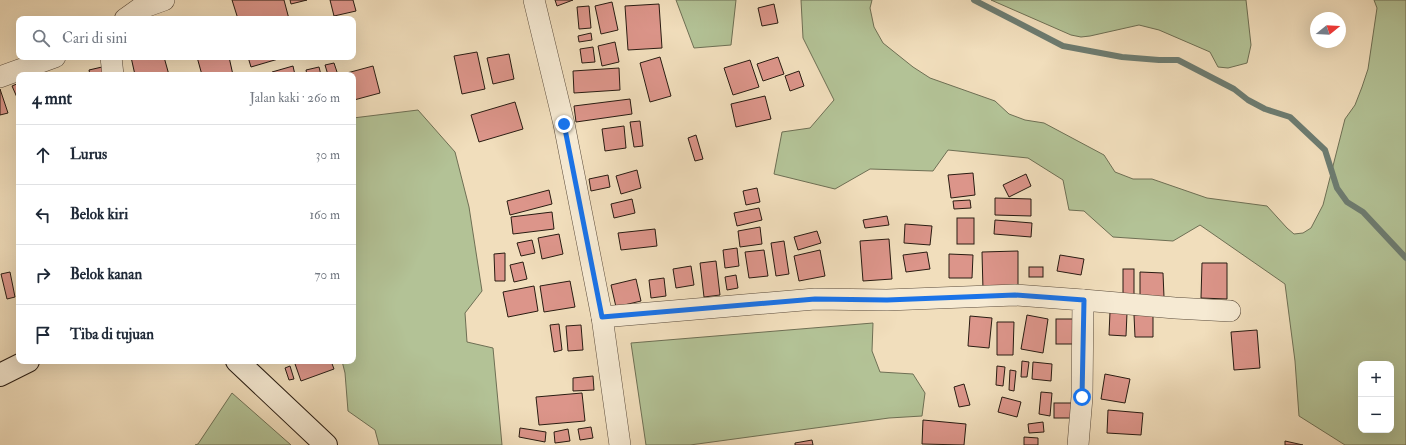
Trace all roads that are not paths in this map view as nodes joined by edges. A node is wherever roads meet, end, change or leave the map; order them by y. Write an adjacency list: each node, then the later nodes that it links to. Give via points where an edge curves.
1 (164, 0): 3 (street, via 139,9)
2 (534, 0): 10 (street, via 564,124)
3 (129, 16)
4 (47, 60): 7 (street)
5 (111, 60): 6 (street)
6 (113, 72)
7 (0, 77)
8 (1084, 300): 9 (street); 10 (street, via 1015,295 887,300 815,299); 16 (street, via 1082,397)
9 (1230, 311)
10 (602, 317): 15 (street)
11 (22, 364): 13 (main road)
12 (241, 364): 14 (main road)
13 (0, 375)
14 (326, 445)
15 (620, 445)
16 (1078, 445)

